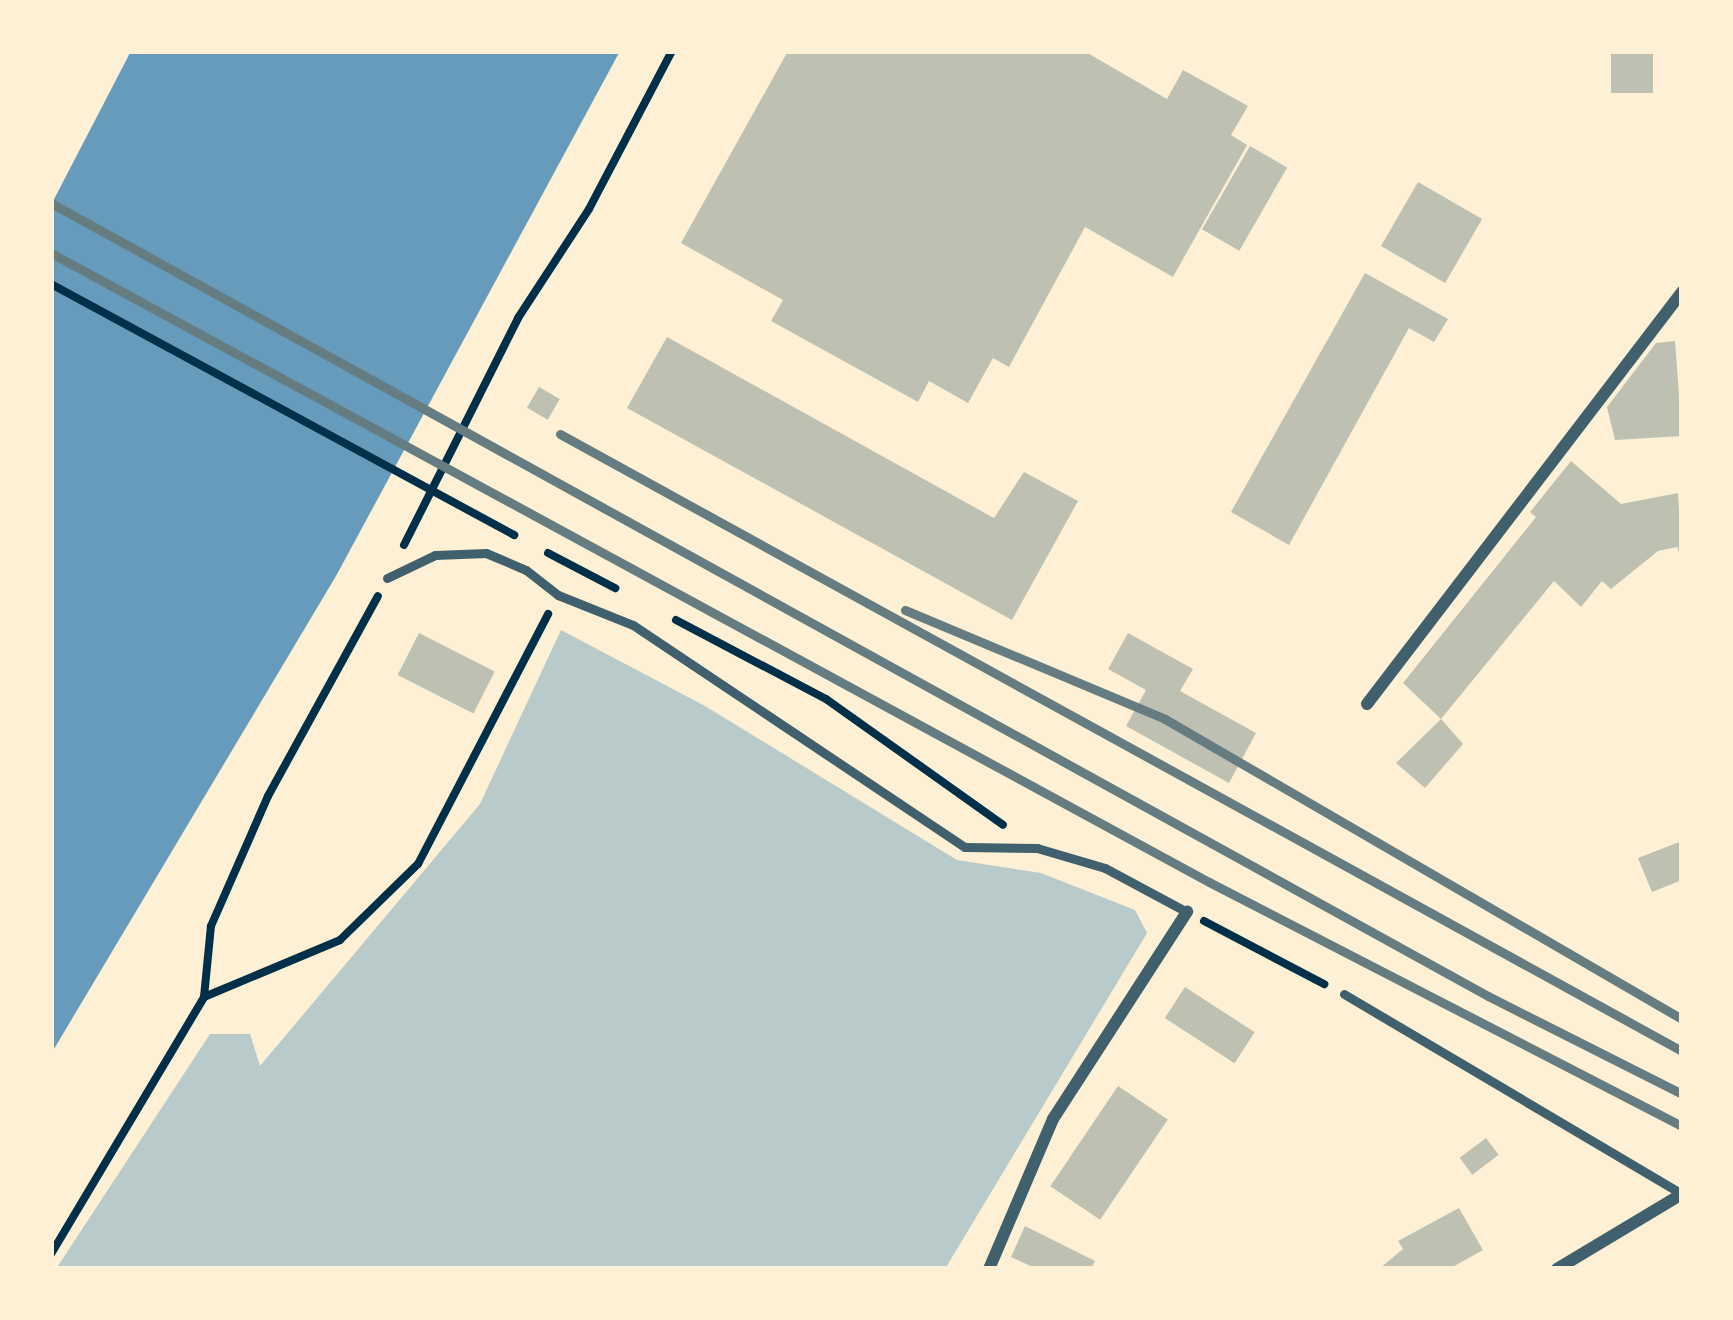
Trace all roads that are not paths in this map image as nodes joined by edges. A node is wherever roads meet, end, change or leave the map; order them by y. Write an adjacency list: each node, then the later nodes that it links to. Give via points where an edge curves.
1 (1682, 292): 3 (street)
2 (387, 578): 4 (lane, via 436,555 486,554 526,570 558,595 633,625 965,848 1037,848 1105,868)
3 (1367, 704)
4 (1187, 912): 7 (street, via 1053,1119)
5 (1344, 994): 6 (lane)
6 (1682, 1194): 8 (street)
7 (989, 1269)
8 (1557, 1269)

